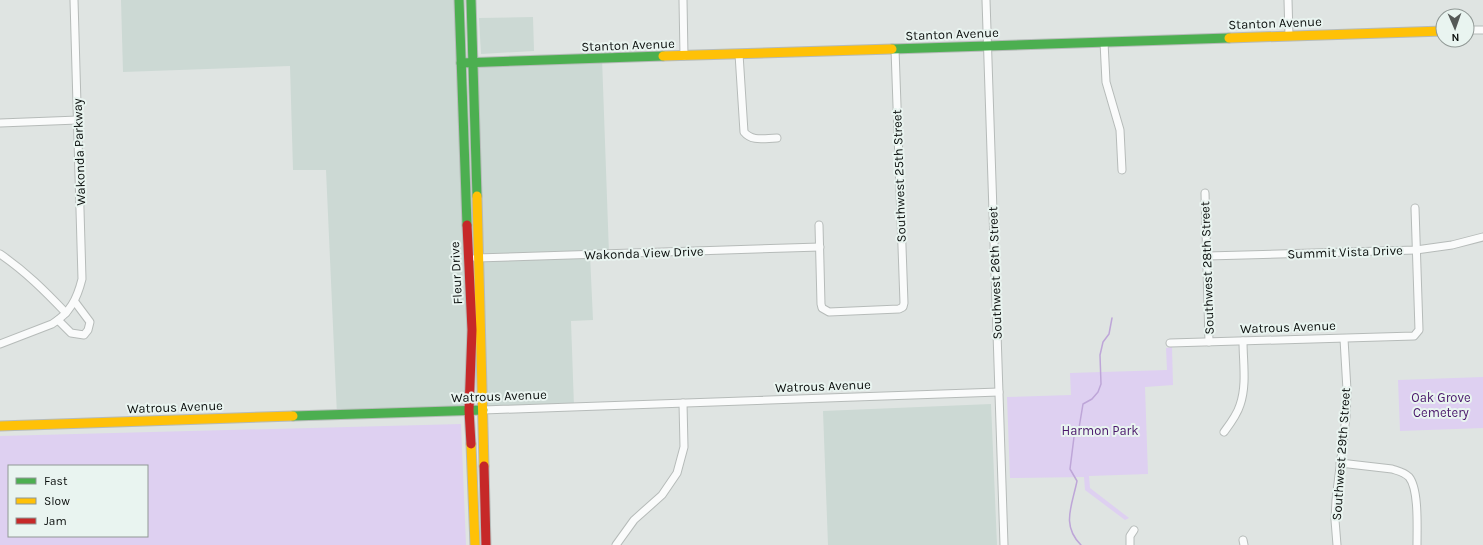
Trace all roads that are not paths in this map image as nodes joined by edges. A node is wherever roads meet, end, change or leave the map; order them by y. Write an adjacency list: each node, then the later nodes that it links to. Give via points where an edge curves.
1 (74, 0): 16 (street, Wakonda Parkway)
2 (460, 0): 14 (street, Fleur Drive)
3 (471, 0): 15 (street, Fleur Drive)
4 (683, 0): 13 (street)
5 (986, 0): 10 (street, Southwest 26th Street)
6 (1288, 0): 8 (street)
7 (1435, 31): 8 (street, Stanton Avenue)
8 (1289, 36): 9 (street, Stanton Avenue)
9 (1104, 42): 10 (street, Stanton Avenue); 19 (street, via 1106,82 1120,130)
10 (988, 46): 11 (street, Stanton Avenue); 38 (street, Southwest 26th Street)
11 (895, 49): 12 (street, Stanton Avenue); 24 (street, Southwest 25th Street, via 903,307 829,312 822,308)
12 (739, 54): 13 (street, Stanton Avenue); 18 (street, via 744,132 752,139)
13 (684, 56): 15 (street, Stanton Avenue)
14 (461, 63): 15 (street, Stanton Avenue); 28 (street, Fleur Drive)
15 (473, 63): 29 (street, Fleur Drive)
16 (78, 120): 17 (street); 30 (street, Wakonda Parkway, via 82,279)
17 (0, 123)
18 (777, 138)
19 (1122, 170)
20 (1204, 193): 27 (street, Southwest 28th Street)
21 (1415, 208): 25 (street)
22 (819, 225): 24 (street)
23 (1483, 237): 25 (street, Summit Vista Drive, via 1452,246)
24 (820, 246): 29 (street, Wakonda View Drive)
25 (1416, 250): 27 (street, Summit Vista Drive); 33 (street, Watrous Avenue, via 1419,330 1414,336 1407,337)
26 (0, 254): 31 (street, via 37,282)
27 (1207, 256): 35 (street, Southwest 28th Street)
28 (468, 258): 29 (street, Wakonda View Drive); 40 (street, Fleur Drive, via 472,330)
29 (479, 258): 41 (street, Fleur Drive)
30 (74, 302): 31 (street, Wakonda Parkway); 32 (street, via 90,322 84,335 72,334)
31 (66, 313): 32 (street, Wakonda Parkway)
32 (58, 320): 37 (street, Wakonda Parkway)
33 (1344, 339): 34 (street, Watrous Avenue); 44 (street, Southwest 29th Street, via 1347,390)
34 (1243, 341): 35 (street, Watrous Avenue); 43 (street, via 1243,394 1235,417)
35 (1209, 342): 36 (street, Watrous Avenue)
36 (1170, 343)
37 (0, 344)
38 (999, 392): 39 (street, Watrous Avenue); 49 (street, Southwest 26th Street)
39 (683, 403): 41 (street, Watrous Avenue); 48 (street, via 684,447 677,473 662,495 634,520)
40 (470, 410): 41 (street, Watrous Avenue); 42 (street, Watrous Avenue); 46 (street, Fleur Drive)
41 (483, 410): 47 (street, Fleur Drive)
42 (0, 426)
43 (1224, 432)
44 (1340, 463): 51 (street, Southwest 29th Street, via 1335,520); 52 (street, via 1392,469 1405,474 1413,484 1416,494)
45 (1134, 530): 50 (street, via 1130,536)
46 (476, 545)
47 (486, 545)
48 (616, 545)
49 (1004, 545)
50 (1130, 545)
51 (1337, 545)
52 (1417, 545)

